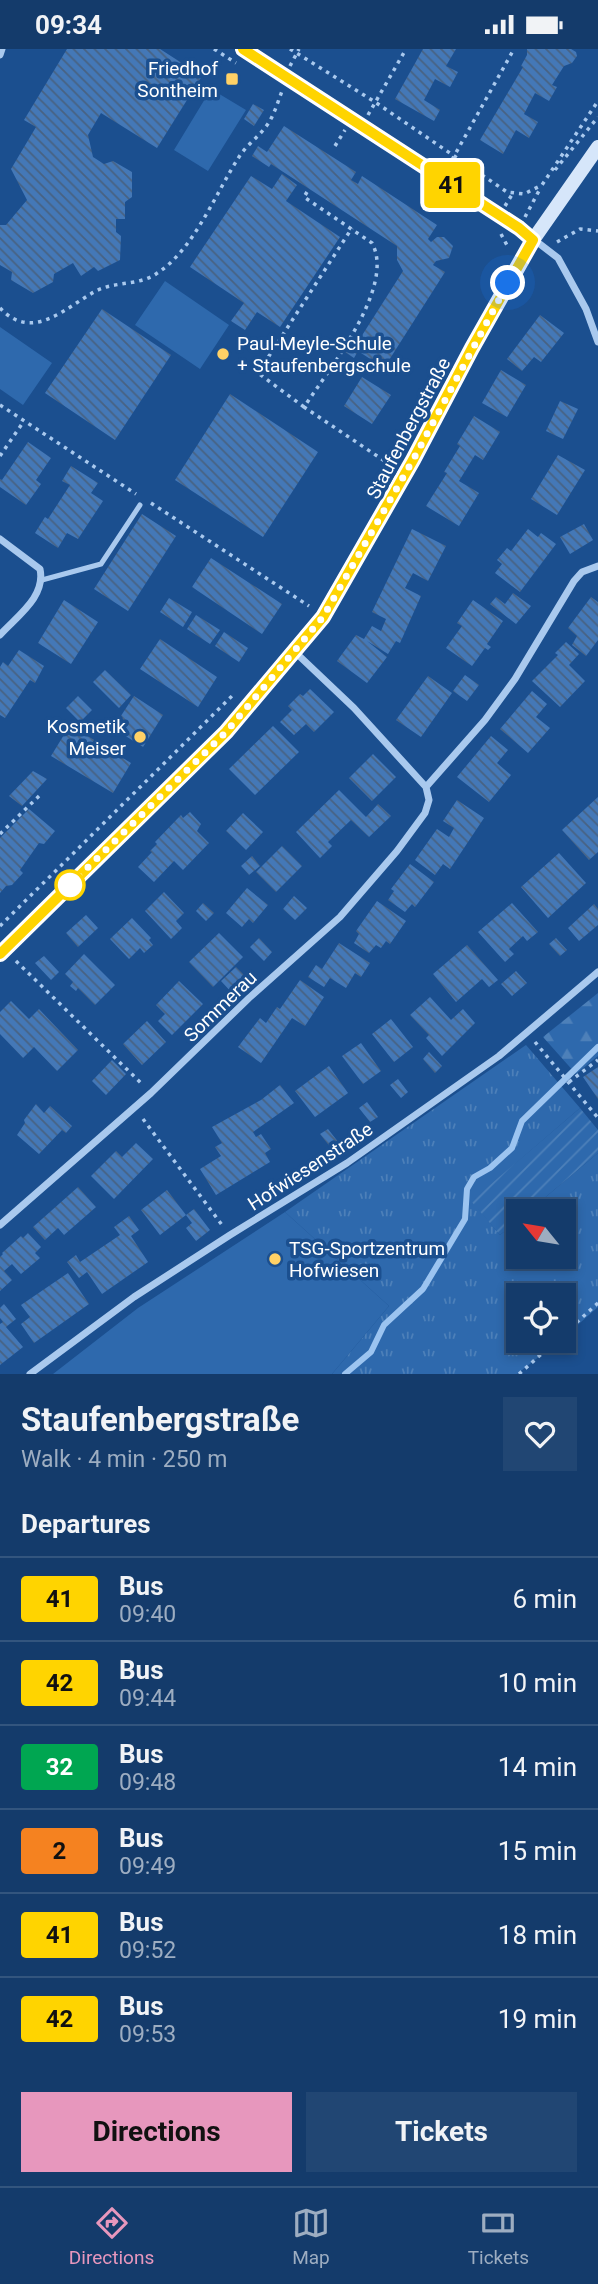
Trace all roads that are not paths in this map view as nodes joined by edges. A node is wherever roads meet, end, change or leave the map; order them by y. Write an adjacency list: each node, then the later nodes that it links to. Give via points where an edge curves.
1 (2, 49): 3 (street)
2 (243, 49): 5 (street)
3 (0, 55)
4 (598, 147): 5 (street, Staufenbergstraße)
5 (533, 240): 6 (street, via 558,258); 12 (street, Staufenbergstraße, via 323,617)
6 (598, 342)
7 (140, 505): 10 (lane, via 102,564)
8 (0, 539): 10 (street, via 40,569)
9 (598, 566): 13 (street, via 574,581 508,689)
10 (42, 580): 11 (street, via 39,591)
11 (0, 635)
12 (295, 652): 13 (street); 14 (street, Staufenbergstraße, via 226,732)
13 (426, 787): 16 (street, Sommerau, via 425,813 340,917 135,1108)
14 (2, 952)
15 (598, 972): 17 (street, Hofwiesenstraße, via 499,1056 347,1163 134,1297)
16 (0, 1225)
17 (30, 1374)

